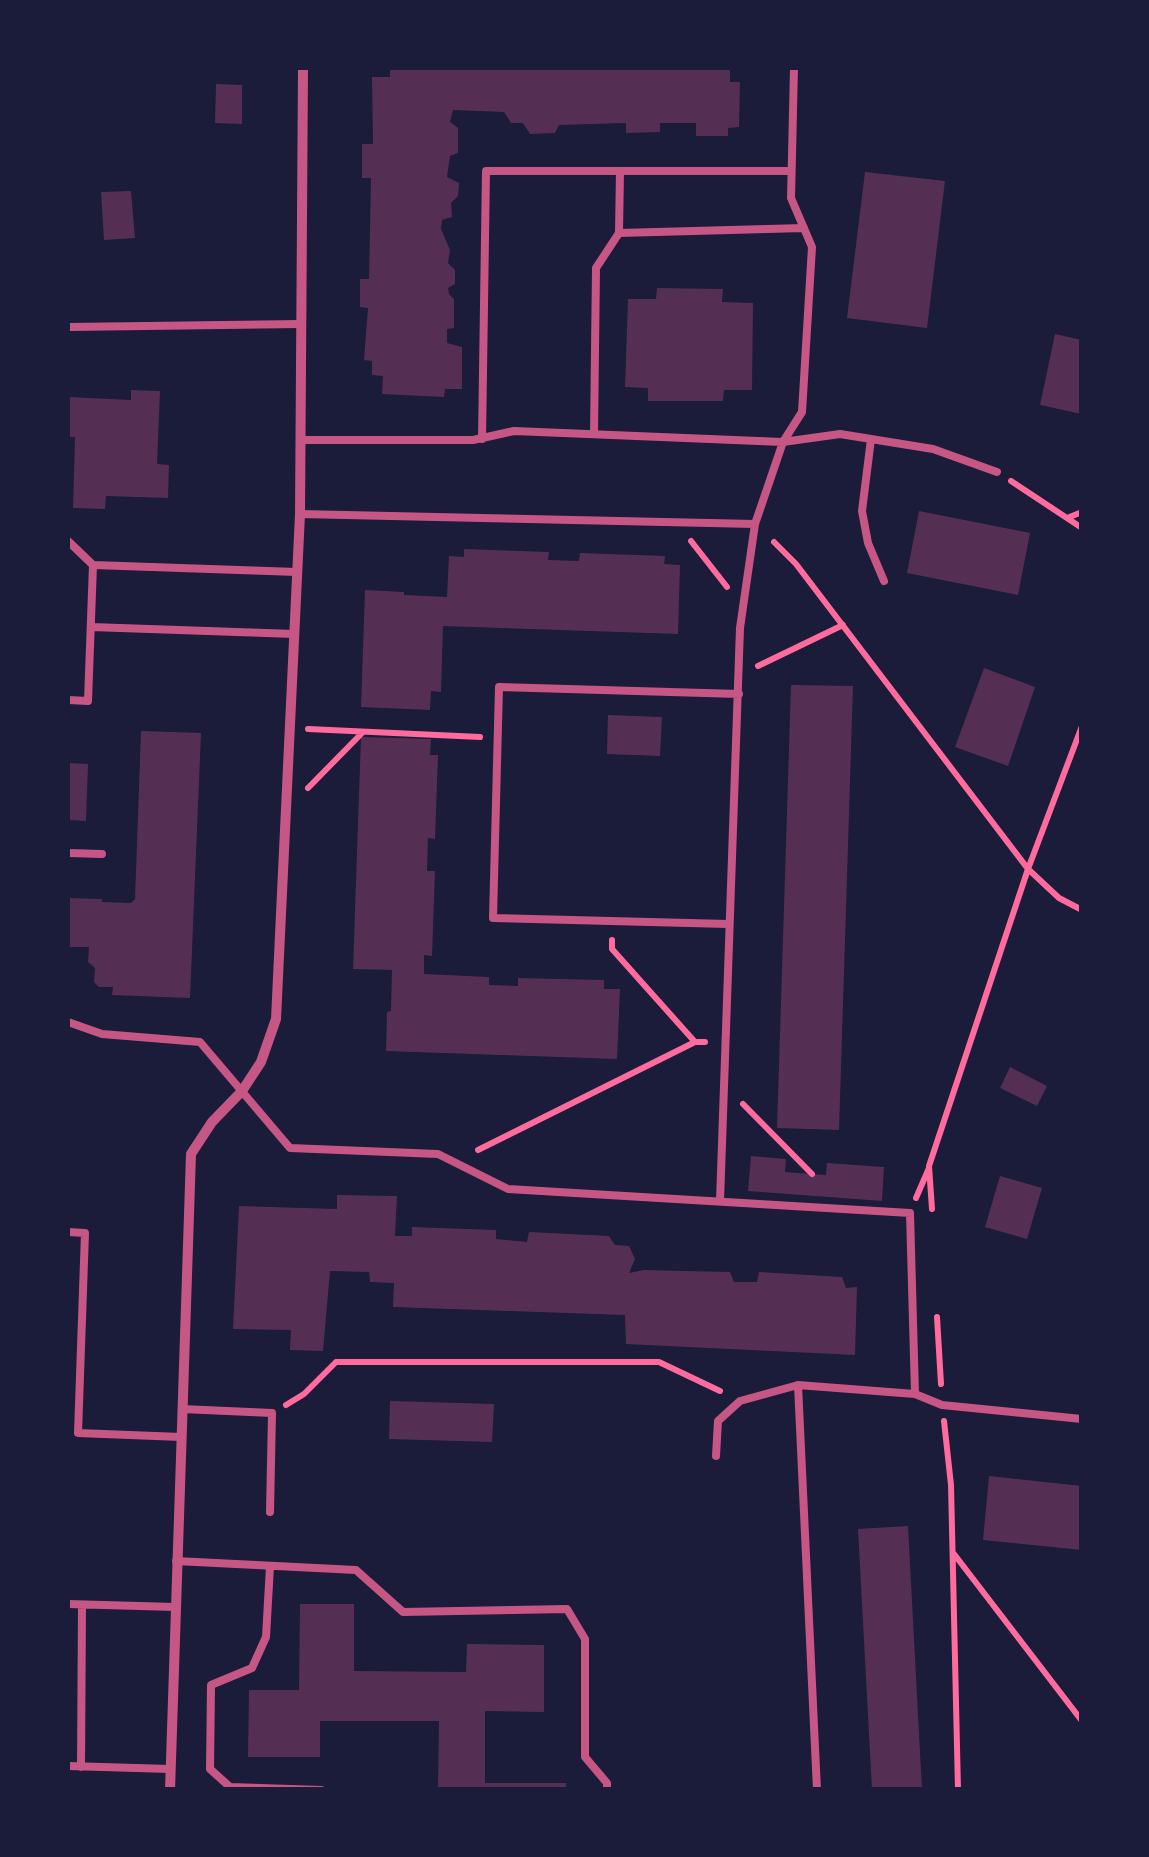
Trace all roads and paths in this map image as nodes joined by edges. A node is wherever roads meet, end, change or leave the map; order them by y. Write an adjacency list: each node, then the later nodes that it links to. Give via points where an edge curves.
1 (304, 68): 7 (street)
2 (794, 68): 3 (lane)
3 (791, 170): 4 (lane); 5 (lane, via 790,198)
4 (620, 171): 6 (lane); 10 (lane, via 486,171)
5 (804, 228): 6 (lane); 13 (lane, via 812,247 802,412)
6 (619, 233): 9 (lane, via 596,268)
7 (300, 324): 8 (lane); 12 (street)
8 (68, 327)
9 (594, 434): 10 (lane, via 514,431); 13 (lane)
10 (482, 438): 12 (lane)
11 (871, 439): 13 (lane, via 840,434); 14 (lane, via 934,450); 24 (lane, via 862,510)
12 (300, 440): 16 (street)
13 (782, 442): 19 (lane)
14 (997, 472): 17 (path)
15 (1082, 512): 17 (path)
16 (300, 514): 18 (lane); 23 (street)
17 (1066, 518): 20 (path)
18 (676, 522): 19 (lane); 25 (path)
19 (755, 524): 25 (lane); 26 (path)
20 (1082, 528)
21 (68, 541): 22 (lane)
22 (93, 564): 23 (lane); 27 (lane)
23 (297, 572): 28 (street)
24 (884, 581)
25 (743, 607): 29 (lane)
26 (842, 625): 29 (path); 39 (path)
27 (91, 627): 28 (lane); 31 (lane, via 88,702)
28 (295, 634): 33 (street)
29 (740, 676): 30 (lane)
30 (739, 694): 35 (lane, via 499,688); 42 (lane)
31 (68, 700)
32 (1082, 726): 39 (path)
33 (292, 728): 34 (path); 36 (street)
34 (363, 732): 35 (path); 36 (path)
35 (498, 738): 41 (lane, via 493,918)
36 (287, 809): 47 (street, via 276,1019 261,1062)
37 (68, 853): 38 (lane)
38 (102, 854)
39 (1028, 869): 40 (path); 49 (path)
40 (1082, 910)
41 (613, 921): 42 (lane); 44 (path, via 612,949)
42 (728, 924): 45 (lane)
43 (68, 1022): 47 (lane, via 102,1034 200,1042)
44 (695, 1042): 45 (path); 48 (path)
45 (725, 1042): 46 (lane)
46 (724, 1084): 50 (path); 51 (lane)
47 (242, 1090): 48 (lane, via 290,1148 438,1154); 60 (street, via 191,1154)
48 (454, 1162): 51 (lane, via 508,1189)
49 (929, 1166): 52 (path); 53 (path)
50 (812, 1174)
51 (720, 1201): 52 (lane)
52 (910, 1213): 57 (lane)
53 (932, 1226)
54 (68, 1232): 63 (lane, via 85,1233)
55 (936, 1306): 59 (path)
56 (798, 1385): 57 (lane); 58 (lane); 80 (lane)
57 (915, 1394): 59 (lane)
58 (740, 1401): 61 (path, via 659,1362 336,1362 304,1394); 65 (lane, via 718,1421)
59 (942, 1405): 62 (lane); 67 (path)
60 (182, 1408): 61 (lane); 64 (street)
61 (272, 1413): 66 (lane)
62 (1082, 1419)
63 (73, 1433): 64 (lane)
64 (181, 1436): 68 (street)
65 (716, 1456)
66 (270, 1512)
67 (953, 1553): 73 (path); 81 (path)
68 (176, 1561): 69 (lane); 72 (street)
69 (270, 1566): 78 (lane, via 266,1637 252,1668 211,1685 210,1769 230,1788); 79 (lane, via 356,1570 403,1612 567,1610 585,1639 585,1757)
70 (68, 1604): 71 (lane)
71 (82, 1605): 72 (lane); 75 (lane)
72 (175, 1607): 76 (street)
73 (1082, 1722)
74 (68, 1766): 75 (lane)
75 (81, 1767): 76 (lane)
76 (170, 1769): 77 (street)
77 (170, 1790)
78 (321, 1790)
79 (608, 1790)
80 (818, 1790)
81 (958, 1790)

